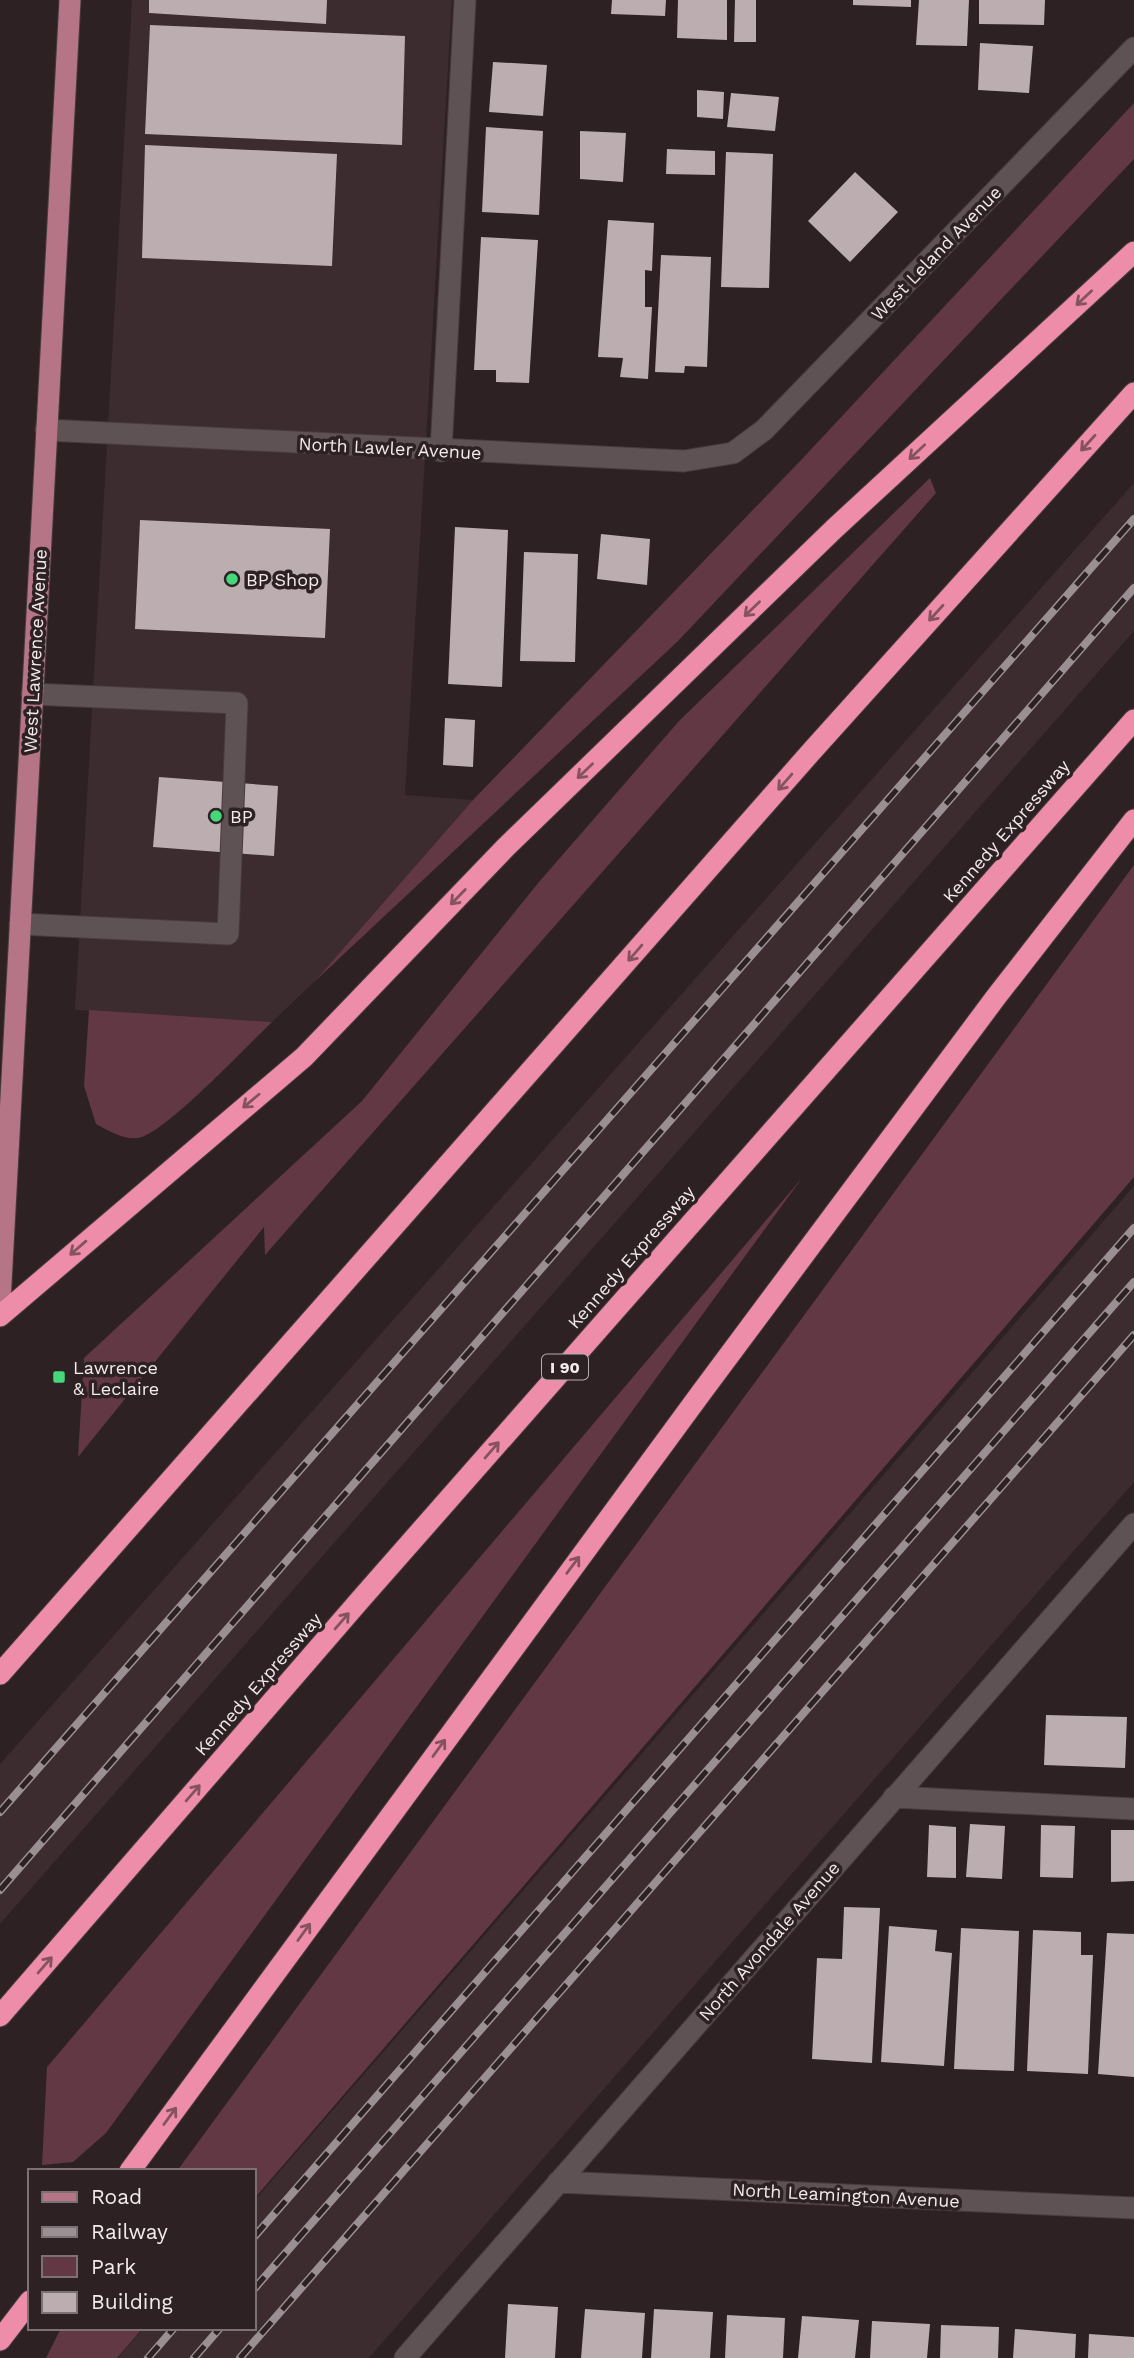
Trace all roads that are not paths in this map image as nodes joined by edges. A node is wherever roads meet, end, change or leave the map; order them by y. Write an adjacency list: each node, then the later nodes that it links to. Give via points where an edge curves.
1 (70, 0): 6 (main road, West Lawrence Avenue)
2 (465, 0): 7 (street)
3 (1134, 48): 8 (street, West Leland Avenue, via 764,430)
4 (1134, 252): 14 (highway, one-way to 14, via 804,558 506,847 304,1057)
5 (1134, 393): 16 (highway, one-way to 16, via 811,752)
6 (46, 430): 7 (street, North Lawler Avenue); 9 (main road, West Lawrence Avenue)
7 (441, 451): 8 (street, North Lawler Avenue, via 684,461)
8 (733, 453)
9 (32, 694): 12 (main road, West Lawrence Avenue); 12 (street, via 237,703 228,934)
10 (1134, 720): 19 (highway, Kennedy Expressway / I 90, one-way to 10)
11 (1134, 820): 20 (highway, one-way to 11, via 716,1373)
12 (20, 925): 13 (main road, West Lawrence Avenue)
13 (0, 1302)
14 (0, 1317)
15 (1134, 1524): 17 (street, North Avondale Avenue)
16 (0, 1674)
17 (894, 1797): 18 (street); 21 (street, North Avondale Avenue)
18 (1134, 1809)
19 (0, 2016)
20 (131, 2169)
21 (558, 2182): 22 (street, North Leamington Avenue); 25 (street, North Avondale Avenue)
22 (1134, 2208)
23 (28, 2304): 24 (highway)
24 (0, 2340)
25 (405, 2358)

